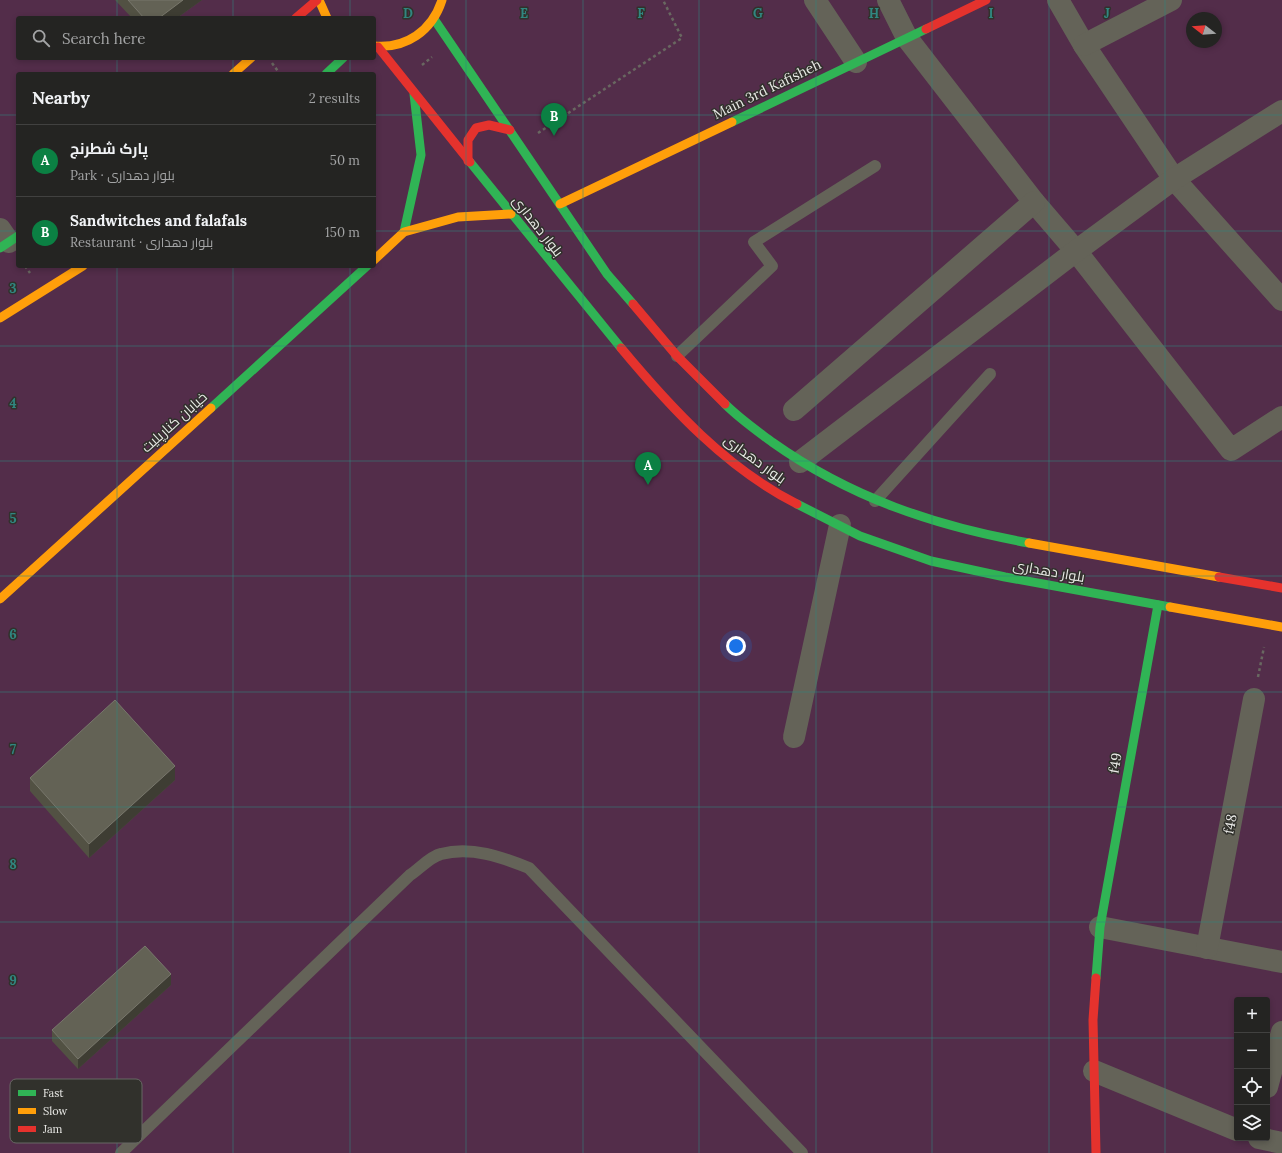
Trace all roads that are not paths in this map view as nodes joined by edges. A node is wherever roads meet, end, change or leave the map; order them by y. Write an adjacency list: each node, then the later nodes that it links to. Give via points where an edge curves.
1 (318, 0): 8 (main road); 9 (main road)
2 (442, 0): 10 (main road)
3 (815, 0): 16 (street)
4 (888, 0): 11 (street)
5 (986, 0): 11 (main road, Main 3rd Kafisheh)
6 (1058, 0): 12 (street)
7 (1171, 0): 12 (street)
8 (298, 16)
9 (326, 16)
10 (434, 19): 13 (main road, via 420,33 403,43); 21 (main road, بلوار دهداری)
11 (907, 38): 16 (main road, Main 3rd Kafisheh); 25 (street)
12 (1084, 45): 24 (street)
13 (376, 47): 19 (main road, بلوار دهداری)
14 (249, 60): 17 (main road)
15 (341, 60): 18 (main road)
16 (856, 62): 26 (main road, Main 3rd Kafisheh)
17 (235, 72)
18 (328, 72)
19 (414, 94): 22 (main road, بلوار دهداری); 28 (main road, via 421,156)
20 (1282, 111): 24 (street)
21 (510, 130): 22 (main road, via 491,125 476,126 469,135 466,149); 26 (main road, بلوار دهداری)
22 (468, 161): 27 (main road, بلوار دهداری)
23 (875, 166): 35 (lane, via 754,242 772,266)
24 (1174, 179): 29 (street); 33 (street)
25 (1034, 202): 29 (street); 37 (street)
26 (560, 204): 35 (main road, بلوار دهداری, via 607,274)
27 (511, 214): 28 (main road, via 458,217); 41 (main road, بلوار دهداری, via 649,382 715,449 780,495)
28 (404, 232): 30 (main road)
29 (1076, 251): 38 (street, via 1230,450); 39 (street)
30 (376, 258)
31 (80, 268): 34 (main road)
32 (365, 268): 43 (main road, خیابان کنارپلیت)
33 (1282, 300)
34 (0, 318)
35 (677, 356): 39 (main road, بلوار دهداری, via 740,419)
36 (990, 374): 40 (lane)
37 (794, 410)
38 (1282, 417)
39 (800, 462): 40 (main road, بلوار دهداری)
40 (875, 501): 42 (main road, بلوار دهداری, via 942,524 1012,540)
41 (840, 526): 44 (main road, بلوار دهداری, via 860,536 931,561 1005,578); 47 (street)
42 (1282, 588)
43 (0, 599)
44 (1158, 605): 45 (main road, بلوار دهداری); 48 (main road, f49)
45 (1282, 627)
46 (1254, 699): 49 (street, f48)
47 (794, 737)
48 (1100, 927): 49 (street); 52 (main road, f49, via 1093,1020)
49 (1207, 948): 50 (street)
50 (1282, 962)
51 (1282, 1032): 53 (street)
52 (1094, 1071): 54 (street); 61 (main road, f49)
53 (1270, 1076)
54 (1234, 1129)
55 (142, 1133): 60 (lane, via 410,875 440,854 470,851 502,857 530,868)
56 (1270, 1140): 58 (street)
57 (131, 1143): 59 (lane)
58 (1282, 1143)
59 (121, 1153)
60 (802, 1153)
61 (1096, 1153)

